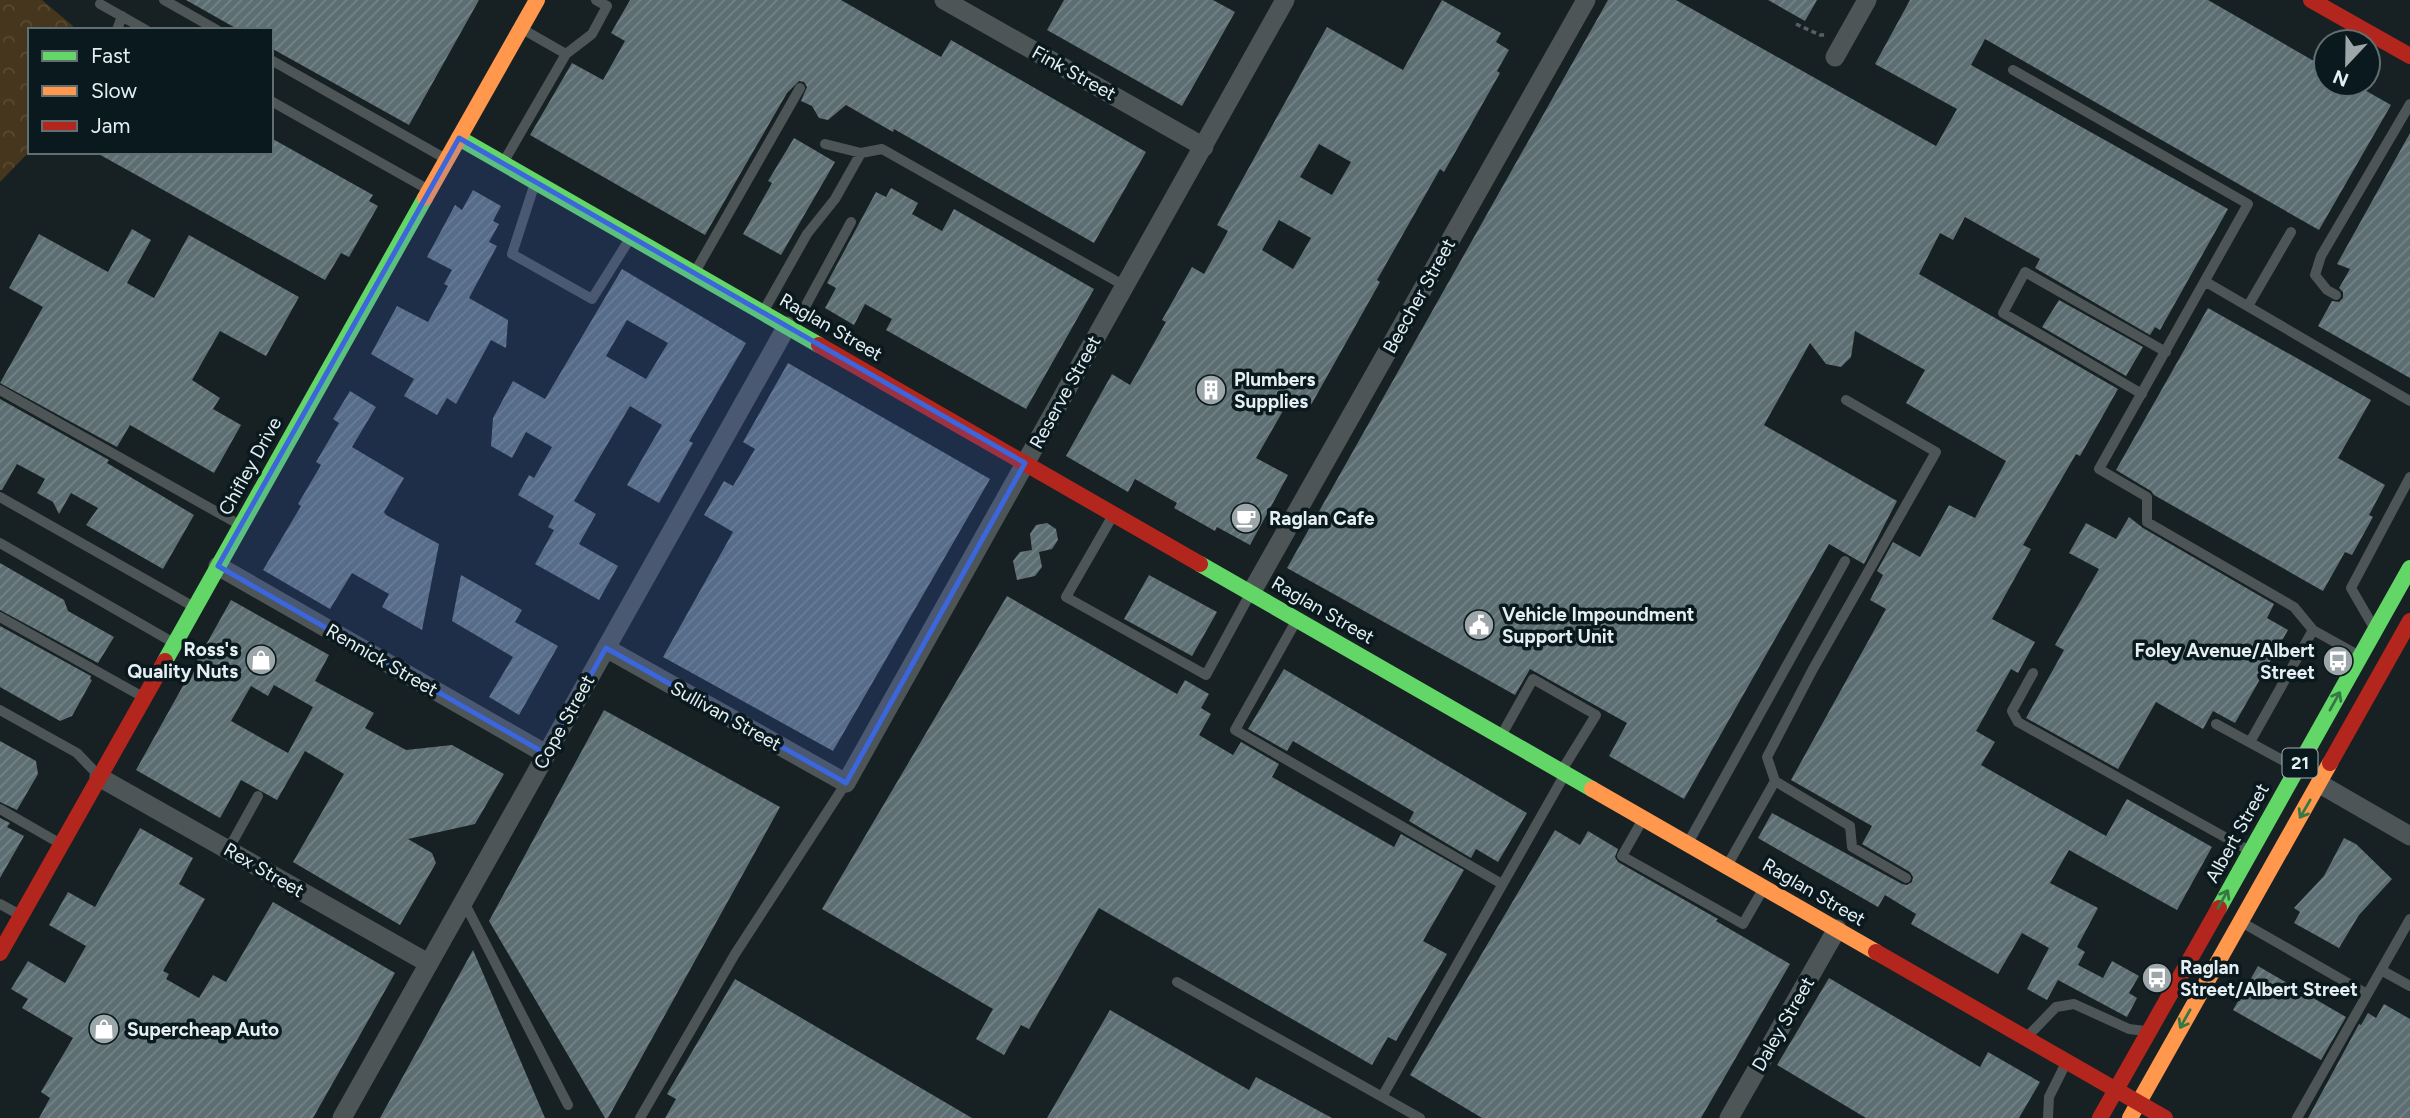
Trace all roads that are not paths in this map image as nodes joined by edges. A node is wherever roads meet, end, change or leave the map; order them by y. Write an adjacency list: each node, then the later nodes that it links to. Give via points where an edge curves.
1 (164, 0): 13 (lane)
2 (537, 0): 14 (street, Chifley Drive)
3 (596, 0): 15 (lane, via 607,6 592,34)
4 (944, 0): 25 (street, Fink Street)
5 (1285, 0): 25 (street, Reserve Street)
6 (1586, 0): 55 (street, Beecher Street)
7 (1867, 0): 17 (street)
8 (2311, 0): 16 (street)
9 (100, 4): 10 (lane)
10 (122, 16): 11 (lane); 12 (lane)
11 (118, 28)
12 (143, 28)
13 (213, 28)
14 (521, 29): 15 (lane); 23 (street, Chifley Drive)
15 (566, 54): 28 (lane)
16 (2410, 56)
17 (1835, 57)
18 (273, 61): 27 (lane)
19 (2014, 70): 35 (lane, via 2248,204)
20 (800, 88): 34 (lane)
21 (273, 101): 30 (lane)
22 (2410, 104): 37 (lane, via 2321,256 2315,275)
23 (459, 138): 27 (street, Chifley Drive); 28 (street, Raglan Street)
24 (825, 144): 26 (lane)
25 (1204, 147): 36 (street, Reserve Street)
26 (861, 153): 36 (lane, via 882,149); 39 (lane)
27 (447, 159): 30 (street, Chifley Drive)
28 (503, 163): 29 (street, Raglan Street)
29 (536, 182): 33 (street, Raglan Street); 33 (lane, via 512,254 592,299)
30 (429, 190): 50 (street, Chifley Drive)
31 (851, 222): 40 (lane)
32 (2291, 232): 38 (lane)
33 (631, 236): 34 (street, Raglan Street)
34 (694, 273): 39 (street, Raglan Street)
35 (2206, 282): 38 (lane); 41 (lane)
36 (1125, 286): 46 (street, Reserve Street)
37 (2336, 295)
38 (2248, 306): 45 (lane)
39 (762, 312): 40 (street, Raglan Street)
40 (790, 328): 46 (street, Raglan Street); 63 (street, Cope Street)
41 (2166, 352): 43 (lane); 43 (lane, via 2025,272 2003,313)
42 (0, 390): 50 (lane)
43 (2142, 394): 60 (lane, via 2099,469 2147,497 2147,522 2294,607)
44 (1846, 400): 75 (lane, via 1936,452 1767,757)
45 (2410, 401)
46 (1025, 463): 49 (street, Raglan Street); 76 (street, Reserve Street)
47 (2410, 477): 61 (lane, via 2351,588)
48 (0, 497): 56 (lane)
49 (1114, 514): 55 (street, Raglan Street); 55 (lane, via 1066,597 1206,675)
50 (241, 526): 53 (street, Chifley Drive)
51 (0, 543): 62 (lane)
52 (1845, 561): 83 (lane)
53 (218, 566): 56 (street, Chifley Drive); 71 (street, Rennick Street)
54 (2410, 568): 61 (street, Albert Street / 21)
55 (1251, 593): 58 (street, Raglan Street)
56 (194, 608): 62 (street, Chifley Drive)
57 (0, 617): 66 (lane)
58 (1297, 619): 69 (street, Raglan Street); 89 (lane, via 1235,730)
59 (2410, 621): 77 (street, 21)
60 (2313, 630): 64 (lane); 70 (lane)
61 (2375, 630): 64 (street, Albert Street / 21)
62 (174, 643): 66 (street, Chifley Drive)
63 (606, 648): 71 (street, Cope Street); 76 (street, Sullivan Street)
64 (2360, 656): 72 (street, Albert Street / 21, one-way to 64)
65 (2033, 673): 85 (lane, via 2012,711 2018,722)
66 (144, 697): 74 (street, Chifley Drive)
67 (0, 710): 74 (lane, via 77,753)
68 (2216, 724): 70 (lane)
69 (1501, 736): 73 (street, Raglan Street); 73 (lane, via 1533,679 1596,715)
70 (2250, 742): 72 (lane)
71 (547, 754): 91 (street, Cope Street)
72 (2297, 768): 85 (street, Albert Street / 21)
73 (1563, 772): 80 (street, Raglan Street); 89 (lane)
74 (99, 777): 82 (street, Chifley Drive); 84 (street, Rex Street)
75 (1774, 781): 87 (lane); 88 (lane, via 1850,825 1852,847)
76 (846, 783): 111 (lane, via 735,954)
77 (2320, 784): 81 (street); 86 (street, 21, one-way to 86)
78 (258, 796): 84 (lane)
79 (0, 809): 82 (lane)
80 (1643, 818): 83 (street, Raglan Street); 90 (lane, via 1622,856 1743,924)
81 (2410, 836)
82 (61, 844): 93 (street, Chifley Drive)
83 (1688, 844): 87 (street, Raglan Street)
84 (228, 850): 98 (street, Rex Street)
85 (2250, 851): 86 (lane); 103 (street, Albert Street / 21, one-way to 85)
86 (2273, 863): 95 (street, 21)
87 (1726, 866): 90 (street, Raglan Street)
88 (1906, 878)
89 (1502, 884): 107 (lane)
90 (1764, 887): 96 (street, Raglan Street)
91 (463, 901): 98 (street, Cope Street); 109 (lane)
92 (0, 904): 93 (lane)
93 (21, 915): 97 (street, Chifley Drive)
94 (2410, 919): 99 (lane)
95 (2240, 922): 102 (lane); 108 (street, 21, one-way to 108)
96 (1837, 929): 104 (street, Raglan Street); 113 (street, Daley Street)
97 (0, 953)
98 (428, 963): 110 (street, Cope Street)
99 (2381, 970): 101 (lane); 102 (lane)
100 (1177, 982): 107 (lane)
101 (2410, 986)
102 (2367, 994): 118 (lane)
103 (2148, 1031): 104 (lane, via 2129,1029 2074,1004 2056,1007); 106 (street, Albert Street / 21)
104 (2026, 1038): 105 (street, Raglan Street)
105 (2067, 1062): 106 (street, Raglan Street); 114 (lane, via 2049,1097)
106 (2116, 1089): 108 (street, Raglan Street); 115 (street, Albert Street / 21)
107 (1382, 1097): 112 (lane)
108 (2139, 1102): 116 (street, 21); 117 (street, Raglan Street)
109 (568, 1105)
110 (342, 1118)
111 (640, 1118)
112 (1420, 1118)
113 (1729, 1118)
114 (2048, 1118)
115 (2100, 1118)
116 (2130, 1118)
117 (2165, 1118)
118 (2297, 1118)

